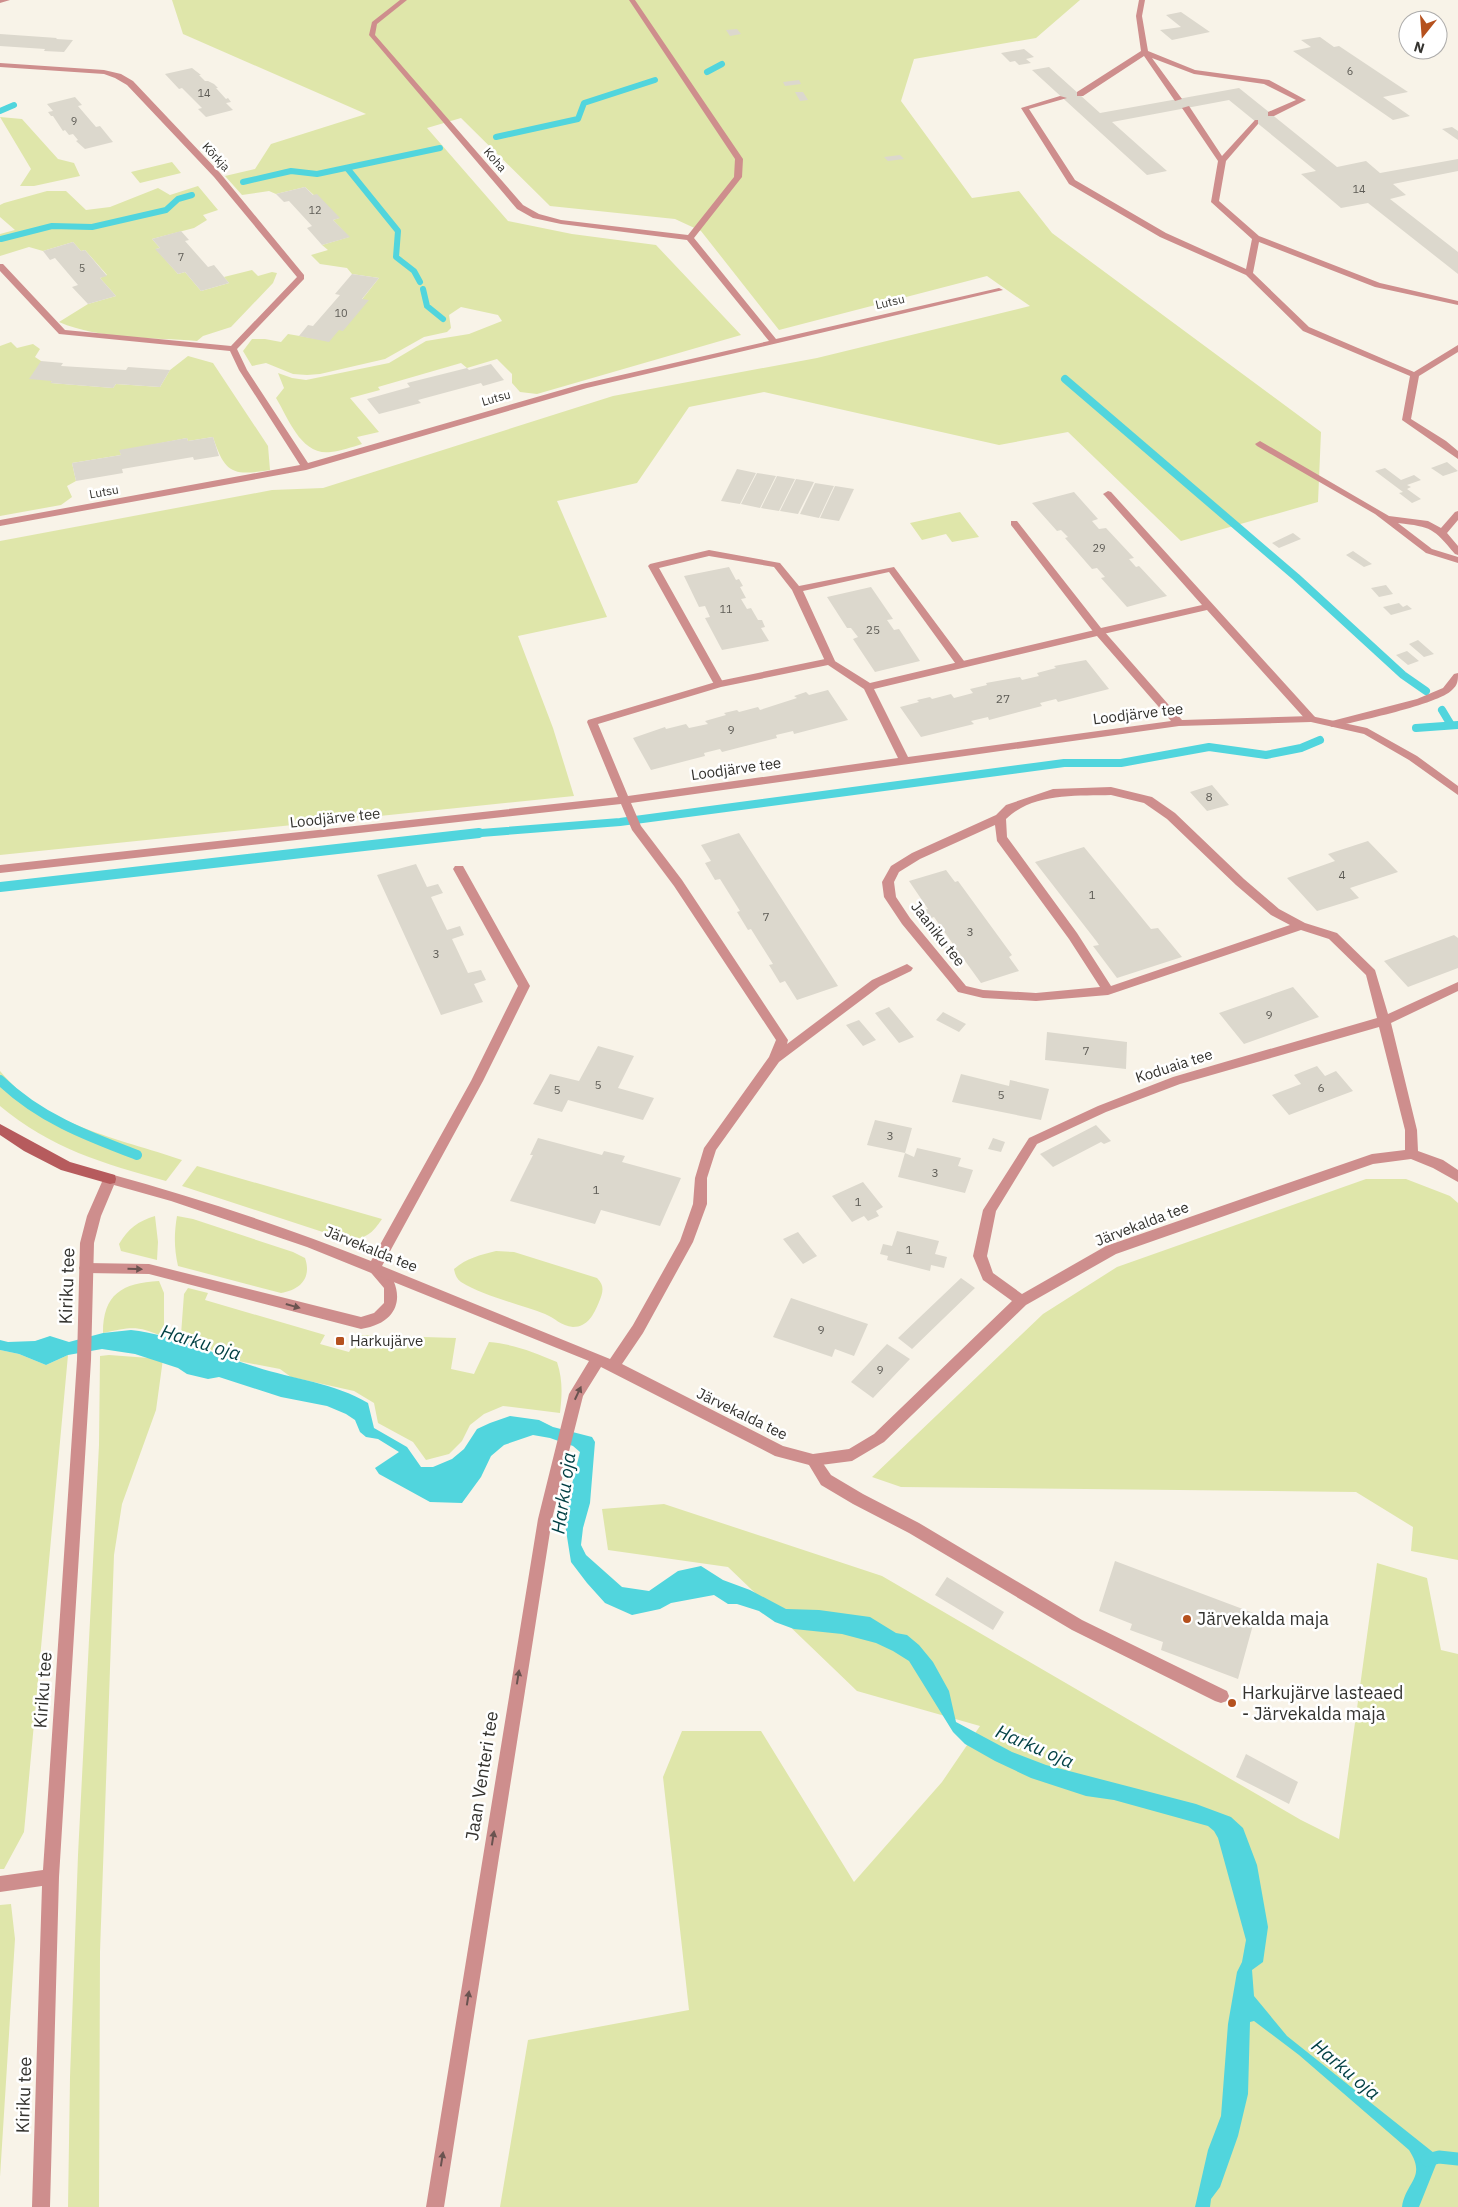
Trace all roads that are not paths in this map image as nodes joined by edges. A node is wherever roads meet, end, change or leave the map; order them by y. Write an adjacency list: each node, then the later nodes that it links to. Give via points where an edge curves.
1 (8, 0): 5 (street)
2 (404, 0): 15 (street, Koha, via 374,23 372,36 520,207 536,216 561,222)
3 (632, 0): 15 (street, via 739,159 738,177)
4 (1142, 0): 6 (street, via 1140,16)
5 (0, 2)
6 (1145, 52): 8 (street); 10 (street); 12 (street, via 1194,72 1266,82 1302,100)
7 (0, 64): 23 (street, Kõrkja, via 96,71 118,76 130,83 217,176 301,277)
8 (1080, 94)
9 (1063, 98): 18 (street, via 1025,108 1072,182 1163,235)
10 (1178, 99)
11 (1186, 108): 14 (street)
12 (1271, 114)
13 (1255, 122): 14 (street)
14 (1222, 161): 16 (street, via 1215,202)
15 (690, 238): 21 (street)
16 (1256, 238): 18 (street); 20 (street, via 1378,285)
17 (0, 266): 23 (street, via 62,332)
18 (1249, 273): 24 (street, via 1306,329)
19 (999, 290): 21 (street, Lutsu)
20 (1458, 303)
21 (774, 342): 27 (street, Lutsu, via 585,386)
22 (1458, 348): 24 (street)
23 (233, 350): 27 (street)
24 (1415, 375): 26 (street, via 1406,420 1443,442)
25 (1260, 444): 30 (street)
26 (1458, 456)
27 (306, 467): 32 (street, Lutsu)
28 (1108, 494): 37 (street)
29 (1458, 514): 33 (street)
30 (1385, 518): 33 (street, via 1428,524); 35 (street, via 1428,551)
31 (1014, 522): 38 (street)
32 (0, 523)
33 (1442, 533): 34 (street)
34 (1458, 552)
35 (1458, 560)
36 (796, 589): 39 (street); 40 (street, via 890,569); 42 (street, via 777,565 709,553 653,566)
37 (1209, 606): 38 (street); 44 (street)
38 (1099, 632): 40 (street); 45 (street)
39 (830, 661): 42 (street); 43 (street)
40 (962, 665): 43 (street)
41 (1458, 676): 46 (street, via 1447,690 1421,701)
42 (719, 684): 49 (street, via 592,722)
43 (868, 687): 47 (street)
44 (1312, 719): 45 (street, Loodjärve tee); 46 (street, Loodjärve tee)
45 (1179, 723): 47 (street, Loodjärve tee)
46 (1332, 724): 48 (street, Loodjärve tee, via 1367,731 1413,758)
47 (905, 760): 49 (street, Loodjärve tee)
48 (1458, 791)
49 (626, 804): 51 (street, Loodjärve tee); 58 (street, via 636,827 678,883 782,1040)
50 (1000, 818): 53 (street, Jaaniku tee, via 1010,808 1053,794 1112,791 1148,800 1171,816 1275,912); 56 (street, via 1002,838 1073,936); 56 (street, Jaaniku tee, via 916,856 895,869 888,882 890,896 906,921 962,989 982,994 1036,997)
51 (0, 868)
52 (459, 869): 64 (street, via 524,986 477,1081)
53 (1301, 926): 56 (street, Jaaniku tee); 57 (street, Jaaniku tee, via 1333,936 1371,973)
54 (907, 968): 58 (street, via 876,983)
55 (1458, 986): 57 (street)
56 (1108, 991)
57 (1384, 1021): 60 (street, via 1411,1130); 65 (street, Koduaia tee, via 1178,1080 1102,1109 1033,1141 990,1210 980,1256 988,1276)
58 (775, 1059): 67 (street, via 710,1148 701,1178 700,1204 686,1242 638,1329)
59 (0, 1129): 62 (street, Järvekalda tee, via 66,1166)
60 (1412, 1154): 61 (street, Järvekalda tee, via 1438,1164); 65 (street, Järvekalda tee, via 1372,1159 1111,1250)
61 (1458, 1177)
62 (110, 1179): 63 (street, Kiriku tee, via 94,1216 87,1243); 64 (street, Järvekalda tee, via 312,1242)
63 (86, 1268): 64 (street, one-way to 64, via 171,1274 360,1324 380,1317 388,1310 391,1300 386,1281); 70 (street, Kiriku tee, via 84,1360)
64 (374, 1268): 66 (street, Järvekalda tee)
65 (1021, 1301): 68 (street, Järvekalda tee, via 879,1438 852,1455)
66 (598, 1359): 67 (street, Järvekalda tee); 73 (street, Jaan Venteri tee, one-way to 66, via 545,1519 576,1394)
67 (612, 1367): 68 (street, Järvekalda tee, via 780,1452)
68 (813, 1460): 69 (street, via 826,1480 858,1499 914,1528 1077,1625)
69 (1221, 1696)
70 (51, 1877): 71 (street); 72 (street, Kiriku tee)
71 (0, 1884)
72 (41, 2207)
73 (435, 2207)

